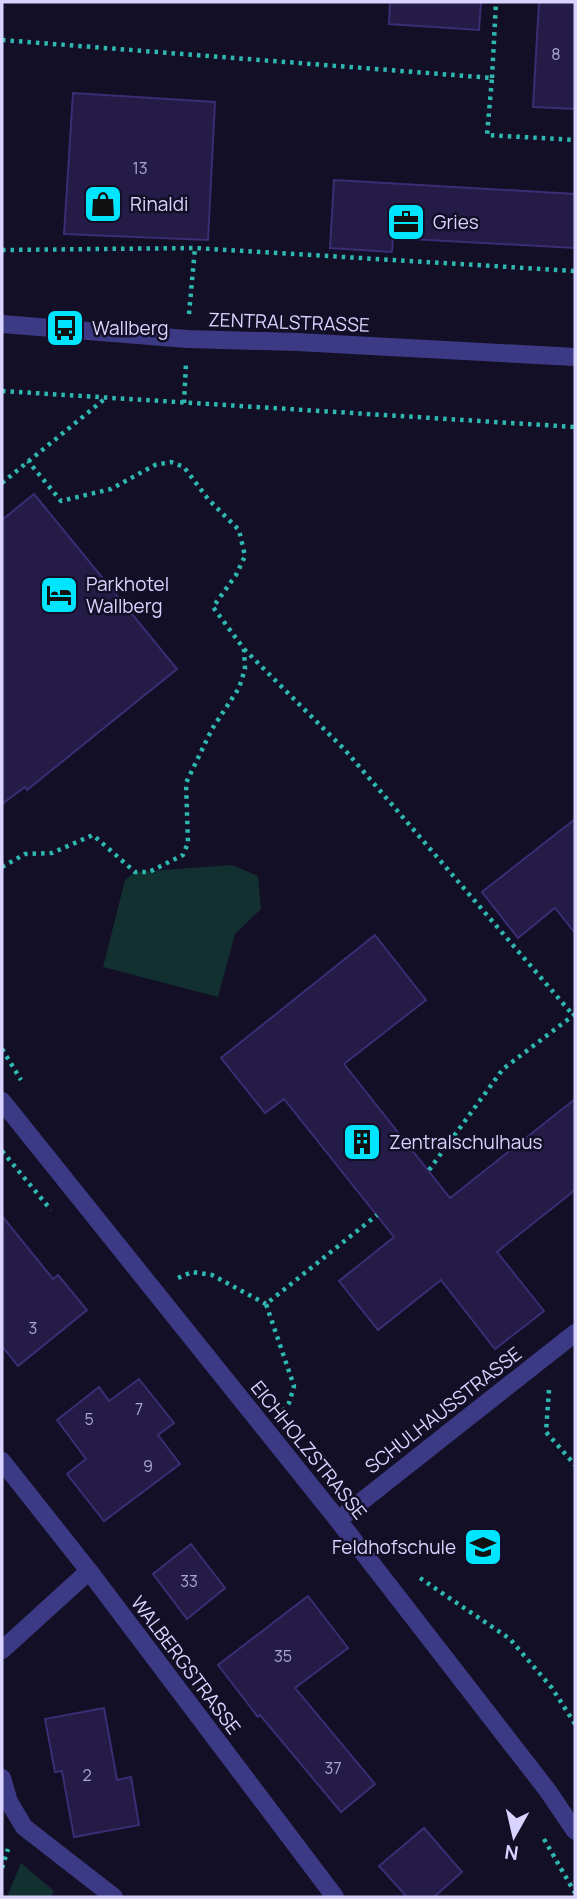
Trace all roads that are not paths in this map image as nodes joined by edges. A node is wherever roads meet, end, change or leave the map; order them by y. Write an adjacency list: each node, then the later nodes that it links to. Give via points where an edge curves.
1 (2, 324): 2 (street, ZENTRALSTRASSE, via 187,339)
2 (575, 357)
3 (2, 1101): 6 (street, EICHHOLZSTRASSE)
4 (575, 1333): 6 (street, SCHULHAUSSTRASSE)
5 (2, 1461): 7 (street, WALBERGSTRASSE)
6 (338, 1520): 10 (street, EICHHOLZSTRASSE)
7 (89, 1571): 8 (street); 12 (street, WALBERGSTRASSE)
8 (2, 1650)
9 (2, 1778): 11 (street, via 24,1827)
10 (575, 1831)
11 (114, 1897)
12 (335, 1897)

